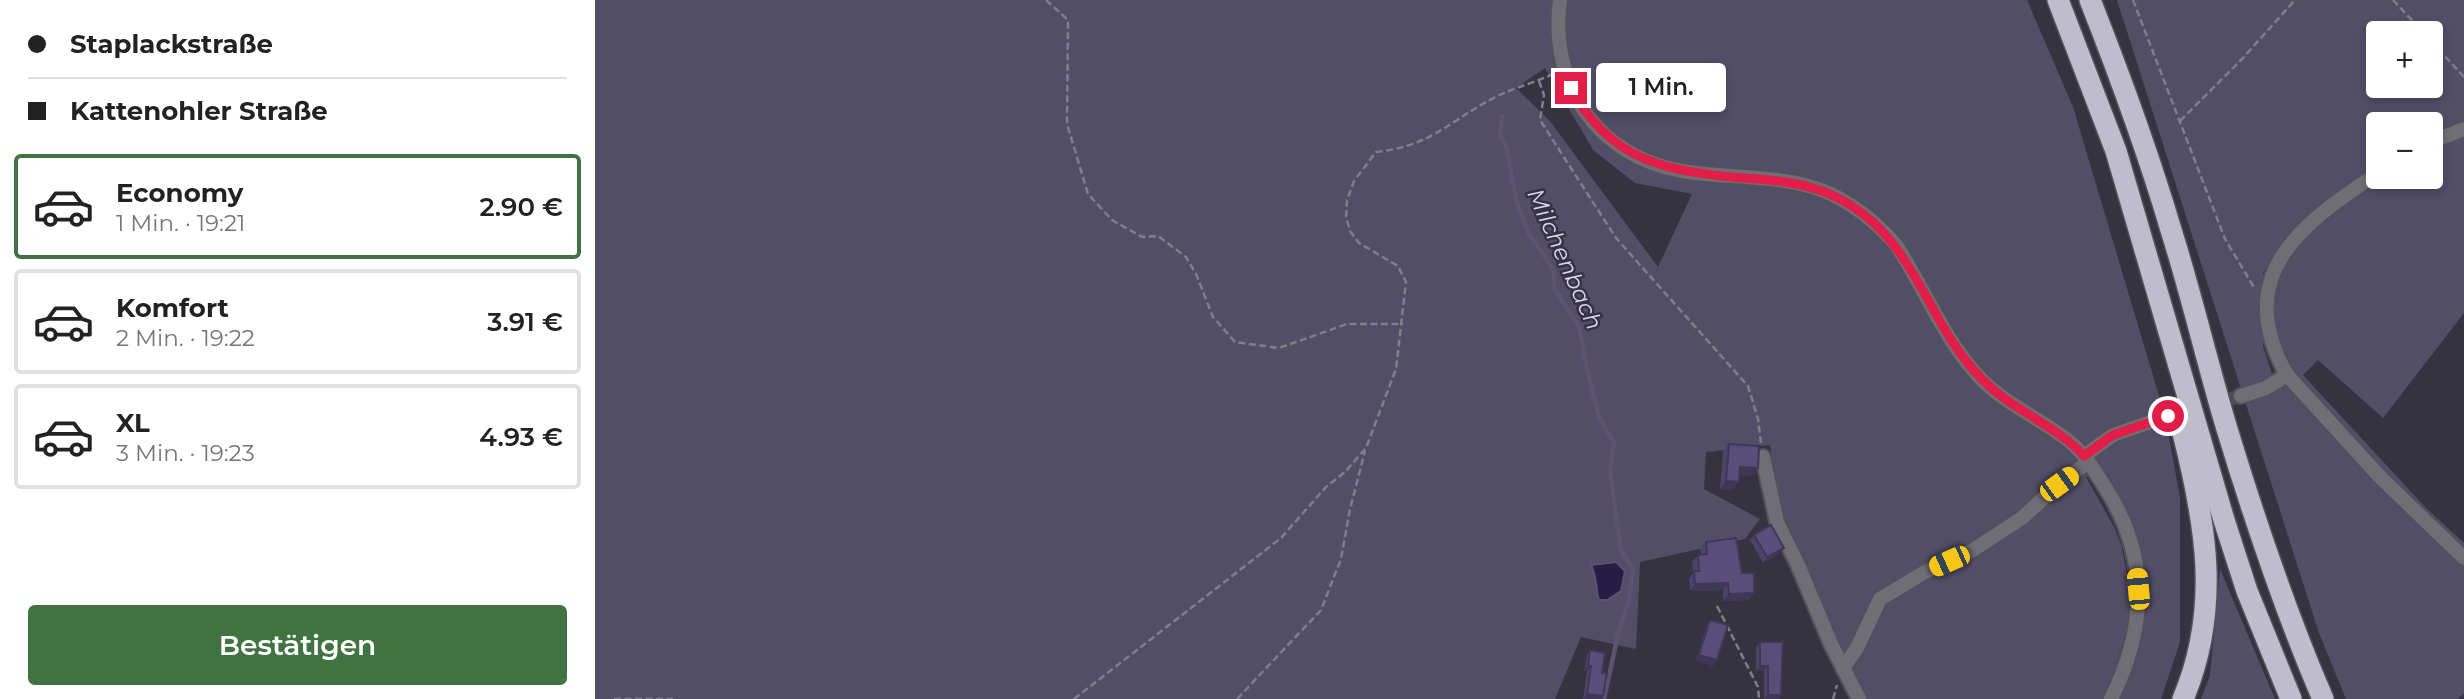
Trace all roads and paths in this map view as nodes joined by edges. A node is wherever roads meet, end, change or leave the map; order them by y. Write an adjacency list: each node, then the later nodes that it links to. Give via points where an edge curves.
1 (1046, 0): 20 (path, via 1068,20 1067,124 1088,194 1112,220 1142,237 1158,236 1186,257 1213,317 1234,342 1279,348 1347,324)
2 (1560, 0): 12 (street, via 1557,35)
3 (2058, 0): 21 (highway, via 2116,151)
4 (2090, 0): 40 (highway, via 2172,232 2270,565)
5 (2133, 0): 9 (path)
6 (2139, 0): 9 (path)
7 (2295, 0): 15 (path)
8 (2393, 0): 10 (path)
9 (2135, 5): 15 (path)
10 (2413, 21)
11 (2443, 54): 13 (path)
12 (1563, 69): 14 (path); 27 (street, via 1578,103 1594,124 1642,159 1681,171 1809,187 1837,197 1867,216 1896,246 1983,381 2069,441)
13 (2464, 77)
14 (1539, 81): 20 (path, via 1490,100 1435,136 1376,152 1354,181 1347,200 1350,231 1359,243 1398,266 1406,282); 26 (path, via 1544,95 1540,120 1616,238 1748,386)
15 (2180, 121): 19 (path, via 2225,239 2253,288)
16 (2464, 129): 17 (street)
17 (2443, 137)
18 (2366, 182): 19 (street, via 2286,249)
19 (2267, 296): 22 (street, via 2268,330)
20 (1403, 324): 25 (path, via 1396,369)
21 (2180, 373): 38 (highway, via 2175,402 2201,513 2207,606 2203,636); 39 (highway, via 2243,579)
22 (2287, 375): 23 (street); 28 (street, via 2380,477)
23 (2241, 396)
24 (2168, 416): 27 (street, via 2113,435)
25 (1366, 448): 33 (path, via 1281,538); 34 (path, via 1341,559 1321,610)
26 (1763, 457): 30 (street, via 1777,522)
27 (2086, 459): 30 (street, via 2022,518 1973,550 1880,599); 37 (street, via 2123,519 2137,567 2135,634)
28 (2464, 558)
29 (1717, 606): 35 (path, via 1758,687)
30 (1843, 668): 36 (street)
31 (614, 699): 32 (path)
32 (673, 699)
33 (1074, 699)
34 (1237, 699)
35 (1759, 699)
36 (1859, 699)
37 (2111, 699)
38 (2183, 699)
39 (2291, 699)
40 (2323, 699)

